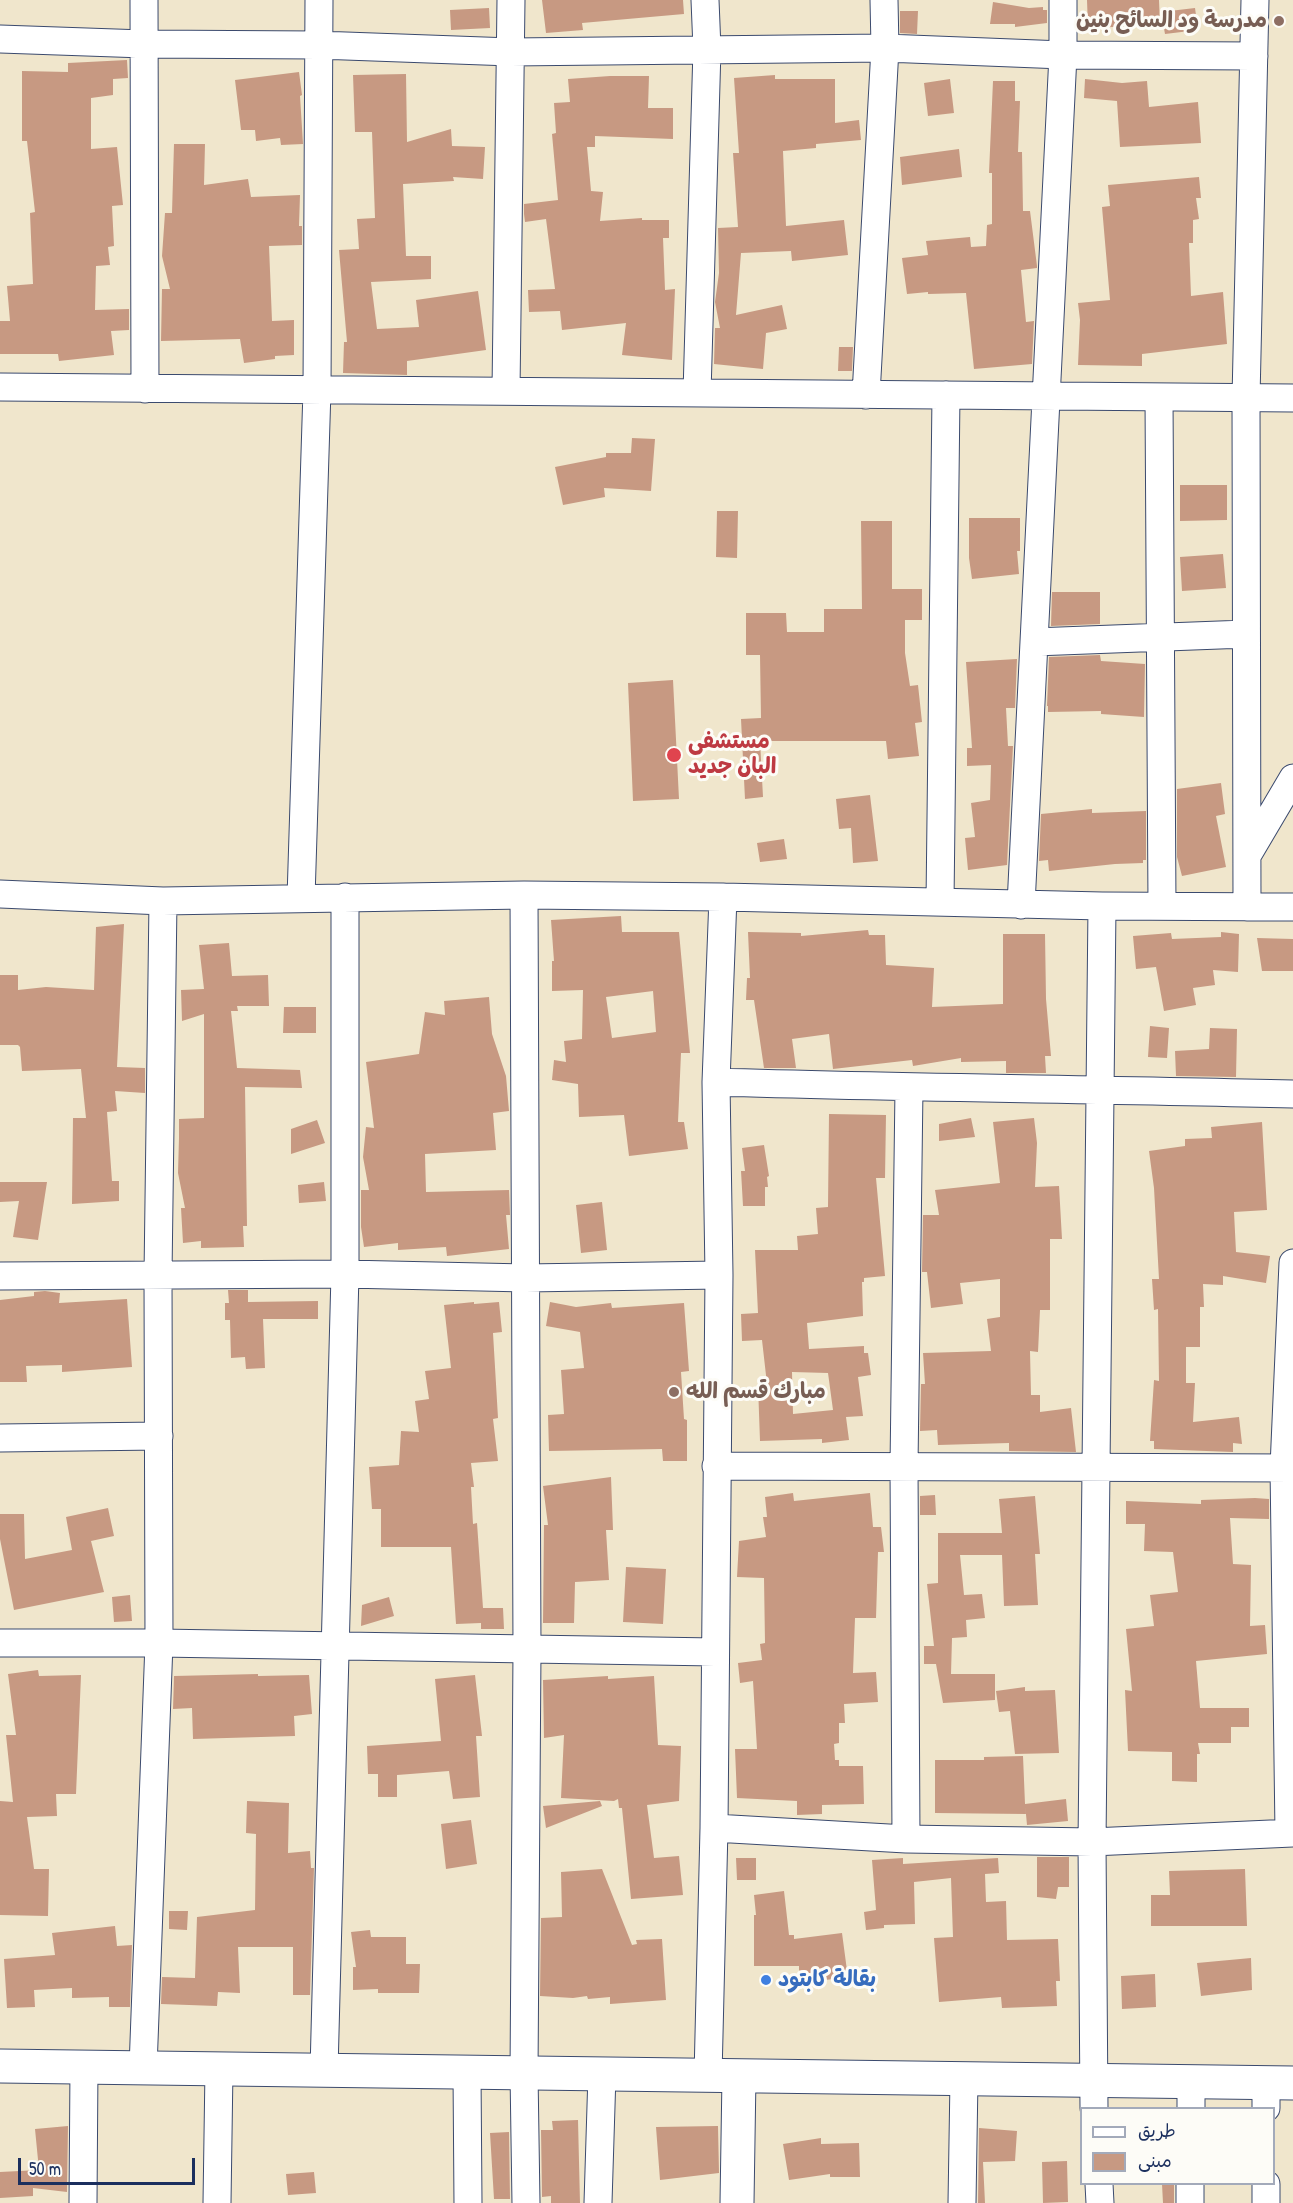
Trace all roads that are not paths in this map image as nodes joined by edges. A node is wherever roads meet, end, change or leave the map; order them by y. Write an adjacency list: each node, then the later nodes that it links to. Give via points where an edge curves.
1 (144, 0): 9 (street)
2 (320, 0): 10 (street)
3 (511, 0): 13 (street)
4 (705, 0): 12 (street)
5 (884, 0): 11 (street)
6 (1063, 0): 14 (street)
7 (1255, 0): 15 (street)
8 (0, 39): 9 (street)
9 (144, 44): 10 (street); 17 (street)
10 (318, 45): 13 (street); 18 (street)
11 (885, 48): 12 (street); 14 (street); 21 (street)
12 (706, 49): 13 (street); 20 (street)
13 (511, 52): 19 (street)
14 (1063, 55): 15 (street); 23 (street)
15 (1254, 56): 25 (street)
16 (0, 387): 17 (street)
17 (145, 388): 18 (street)
18 (317, 390): 19 (street); 36 (street)
19 (506, 392): 20 (street)
20 (697, 393): 21 (street)
21 (866, 395): 22 (street)
22 (946, 395): 23 (street); 38 (street)
23 (1047, 396): 24 (street); 29 (street)
24 (1160, 397): 25 (street); 28 (street)
25 (1246, 398): 26 (street); 27 (street)
26 (1293, 398)
27 (1246, 634): 28 (street); 31 (street)
28 (1161, 636): 29 (street); 41 (street)
29 (1034, 642): 39 (street)
30 (1293, 778): 31 (street)
31 (1247, 856): 42 (street)
32 (0, 894): 37 (street)
33 (524, 895): 34 (street); 35 (street); 53 (street)
34 (345, 897): 36 (street); 49 (street)
35 (723, 897): 38 (street); 44 (street)
36 (302, 898): 37 (street)
37 (163, 901): 50 (street)
38 (940, 902): 39 (street)
39 (1021, 905): 40 (street)
40 (1102, 906): 41 (street); 46 (street)
41 (1162, 906): 42 (street)
42 (1247, 907): 43 (street)
43 (1293, 907)
44 (716, 1082): 45 (street); 51 (street)
45 (909, 1088): 46 (street); 57 (street)
46 (1100, 1089): 47 (street); 58 (street)
47 (1293, 1094)
48 (1293, 1263): 59 (street)
49 (345, 1274): 50 (street); 53 (street); 62 (street)
50 (158, 1275): 52 (street); 54 (street)
51 (720, 1275): 53 (street); 56 (street)
52 (0, 1276)
53 (526, 1278): 63 (street)
54 (159, 1436): 55 (street); 61 (street)
55 (0, 1438)
56 (716, 1466): 57 (street); 64 (street)
57 (904, 1466): 58 (street); 67 (street)
58 (1095, 1466): 59 (street); 68 (street)
59 (1289, 1467): 66 (street)
60 (0, 1643): 61 (street)
61 (159, 1643): 62 (street); 71 (street)
62 (337, 1647): 63 (street); 73 (street)
63 (527, 1650): 64 (street); 75 (street)
64 (715, 1652): 65 (street)
65 (714, 1828): 67 (street); 77 (street)
66 (1291, 1833): 68 (street)
67 (906, 1839): 68 (street)
68 (1092, 1842): 80 (street)
69 (0, 2066): 70 (street)
70 (84, 2067): 71 (street); 85 (street)
71 (143, 2068): 72 (street)
72 (219, 2069): 73 (street); 86 (street)
73 (324, 2070): 74 (street)
74 (467, 2072): 75 (street); 87 (street)
75 (524, 2073): 76 (street); 88 (street)
76 (602, 2074): 77 (street); 89 (street)
77 (724, 2076): 78 (street); 90 (street)
78 (964, 2079): 80 (street); 91 (street)
79 (1275, 2092): 81 (street)
80 (1093, 2095): 81 (street)
81 (1191, 2095)
82 (1099, 2185): 92 (street)
83 (1190, 2185): 93 (street)
84 (1266, 2185): 94 (street)
85 (83, 2203)
86 (217, 2203)
87 (468, 2203)
88 (526, 2203)
89 (598, 2203)
90 (737, 2203)
91 (962, 2203)
92 (1100, 2203)
93 (1190, 2203)
94 (1266, 2203)

